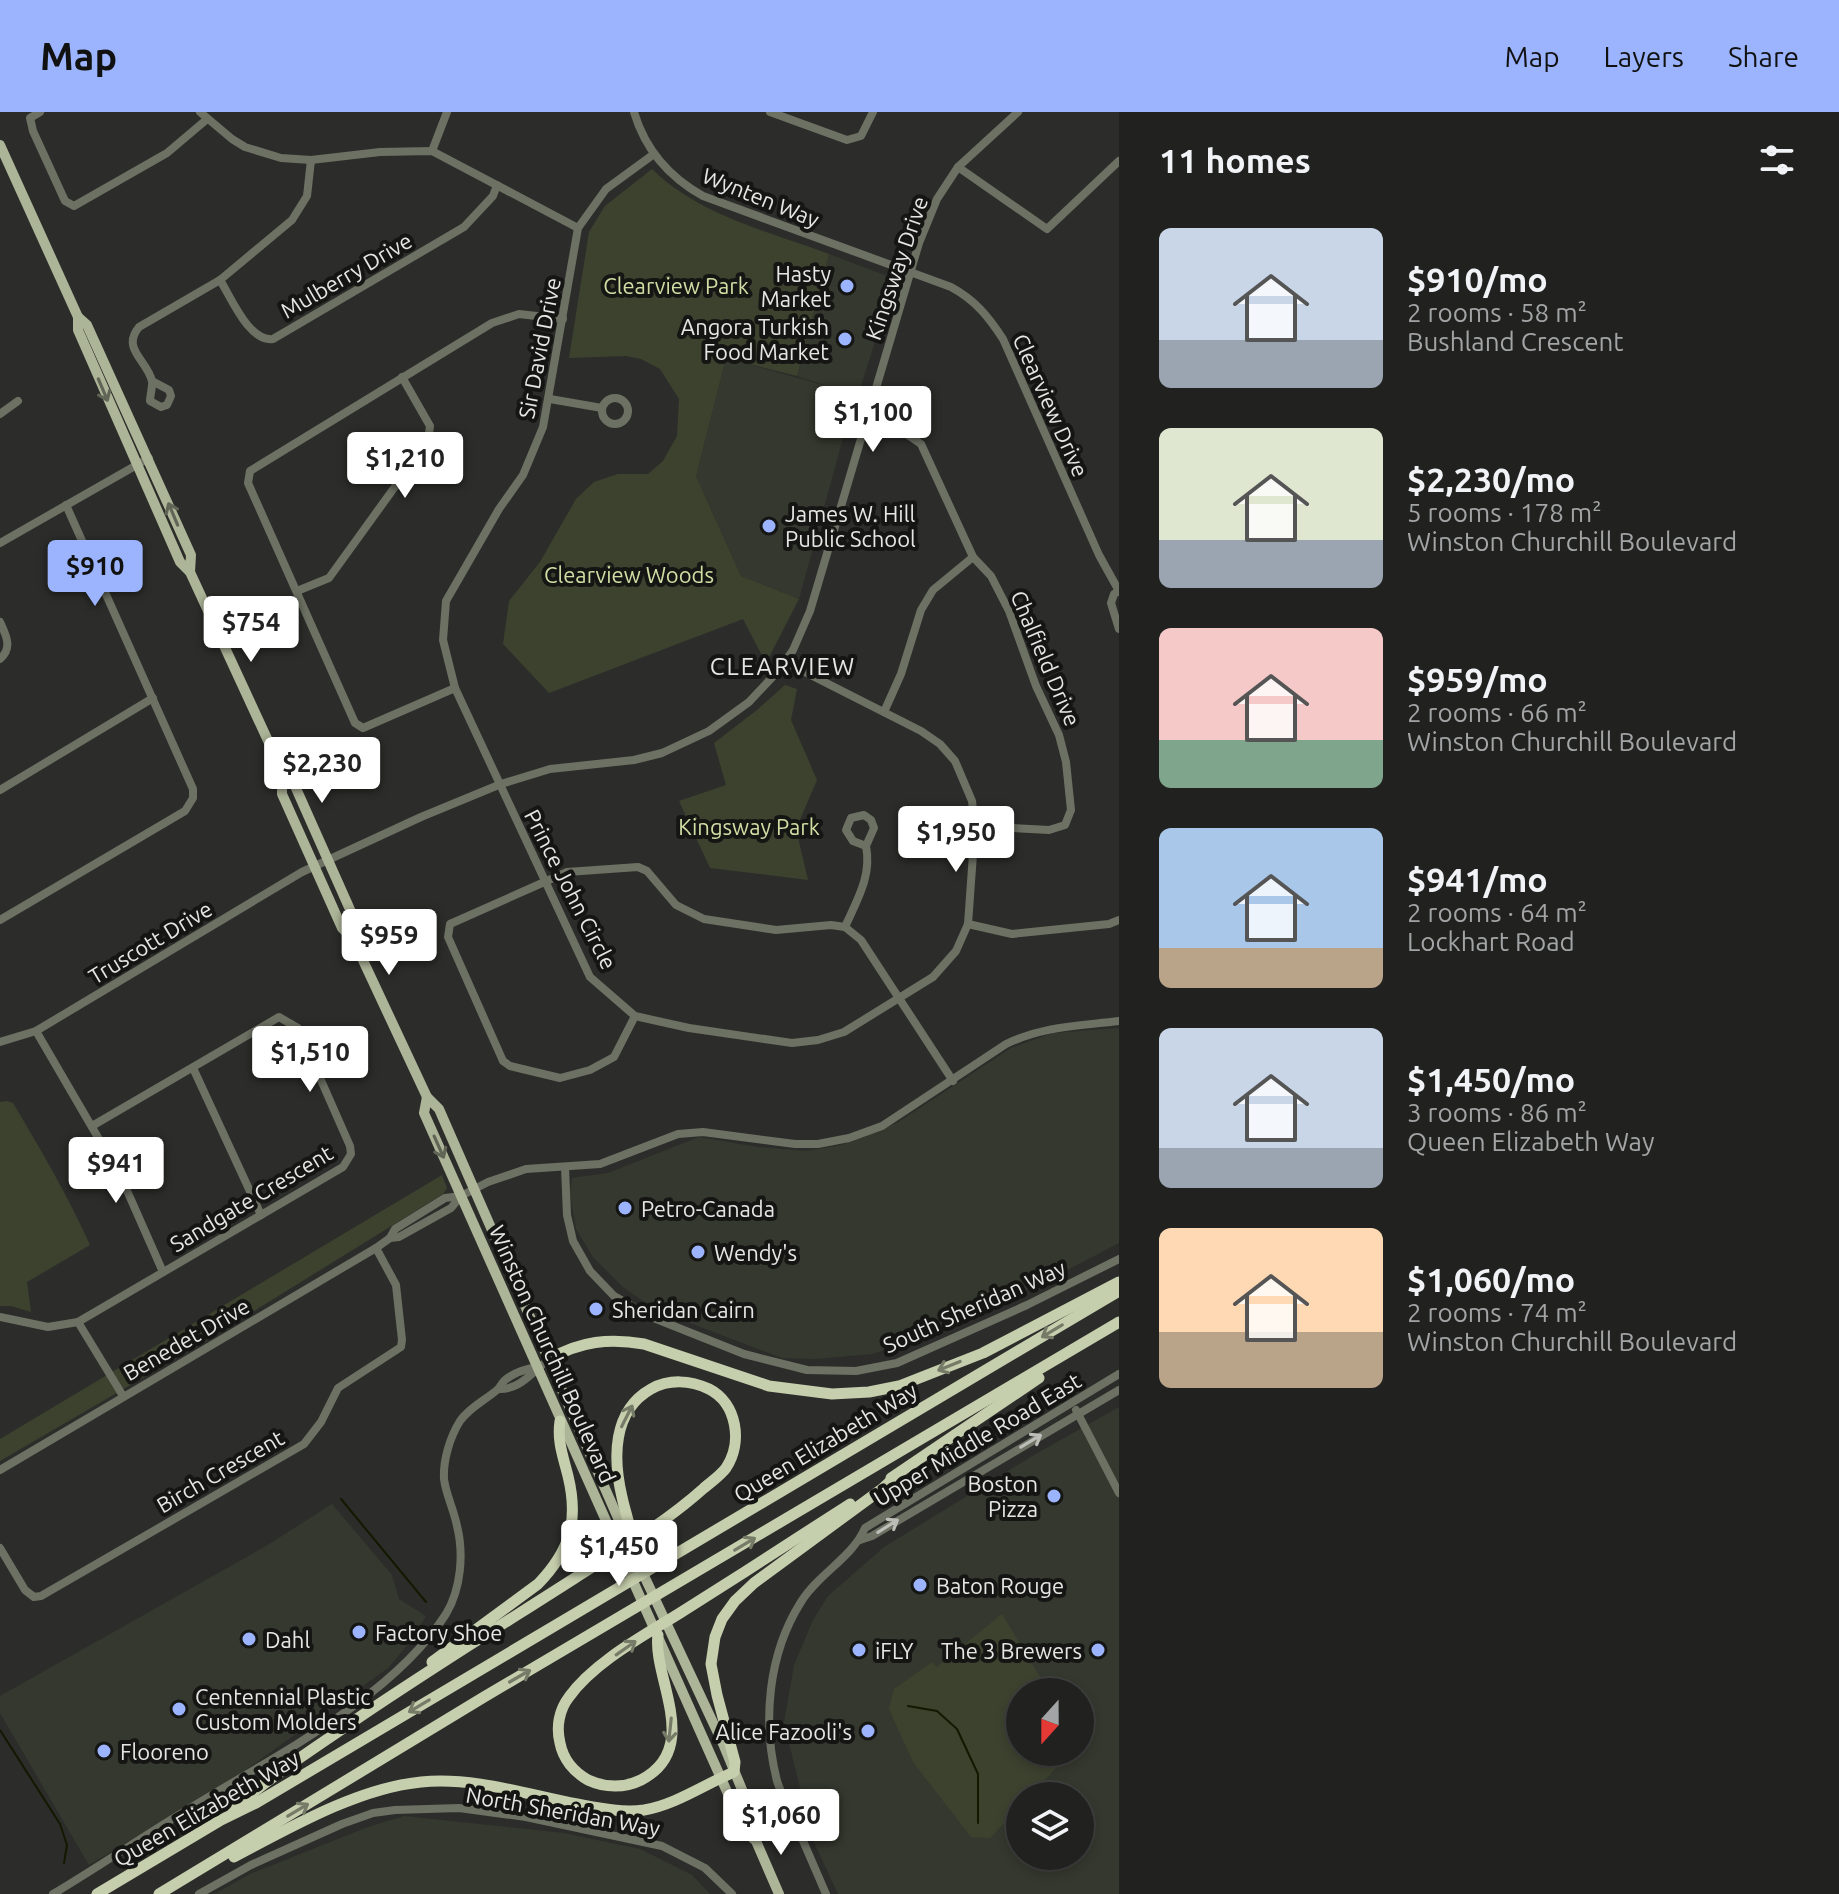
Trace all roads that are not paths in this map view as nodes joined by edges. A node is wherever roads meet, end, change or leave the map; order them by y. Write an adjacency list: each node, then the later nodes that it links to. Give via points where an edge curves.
1 (40, 112): 7 (street, via 30,118 33,131 65,201 74,206 167,153)
2 (447, 112): 9 (street)
3 (634, 112): 10 (street, Wynten Way)
4 (770, 112): 5 (street, via 847,140 861,136)
5 (873, 112)
6 (1018, 112): 13 (street, Kingsway Drive)
7 (203, 116): 11 (street, via 245,147 269,156)
8 (0, 145): 18 (main road, Winston Churchill Boulevard)
9 (432, 151): 11 (street); 14 (street)
10 (654, 154): 15 (street, Sir David Drive, via 606,189); 16 (street, Wynten Way, via 677,179 703,196)
11 (311, 160): 17 (street, via 307,196 298,212)
12 (1119, 161): 13 (street, via 1047,229)
13 (958, 167): 16 (street, Kingsway Drive, via 937,199)
14 (497, 185): 15 (street); 17 (street, Mulberry Drive, via 464,227 273,339 253,334)
15 (578, 228): 19 (street, Sir David Drive)
16 (911, 273): 26 (street, Kingsway Drive); 34 (street, Clearview Drive, via 965,294 1003,339)
17 (220, 280): 21 (street, via 133,334 133,349)
18 (78, 317): 27 (main road, Winston Churchill Boulevard, via 87,325); 28 (main road, Winston Churchill Boulevard, one-way to 28, via 78,330)
19 (563, 319): 20 (street, via 519,314 492,323); 22 (street, Sir David Drive)
20 (402, 377): 33 (street, via 430,426 428,441 329,578); 33 (street, via 250,471 248,483)
21 (152, 381)
22 (550, 399): 24 (street); 39 (street, Sir David Drive, via 523,475 446,601 443,640)
23 (18, 401): 25 (street)
24 (602, 408)
25 (0, 414)
26 (866, 421): 31 (street, Chalfield Drive, via 902,431 921,444); 38 (street, Kingsway Drive, via 810,611)
27 (149, 458): 28 (street); 32 (main road, Winston Churchill Boulevard, one-way to 27, via 191,555)
28 (136, 465): 29 (street); 32 (main road, Winston Churchill Boulevard, via 180,562)
29 (66, 505): 30 (street); 40 (street)
30 (0, 543)
31 (973, 557): 41 (street, via 933,590 921,610); 45 (street, Chalfield Drive, via 991,576 1009,611 1059,735 1071,810 1065,825 1049,830)
32 (190, 572): 42 (main road, Winston Churchill Boulevard)
33 (297, 591): 39 (street, via 355,723 363,728)
34 (1119, 591): 36 (street, Clearview Drive, via 1111,603)
35 (0, 622): 37 (street, via 8,647)
36 (1119, 628)
37 (0, 659)
38 (785, 662): 41 (street, Prince John Circle); 43 (street, Kingsway Drive, via 749,702 689,742 634,760 564,766)
39 (455, 688): 43 (street, Sir David Drive)
40 (153, 698): 44 (street); 50 (street, via 193,789 190,806)
41 (884, 712): 45 (street, Prince John Circle, via 940,744 955,761 972,801)
42 (282, 771): 47 (main road, Winston Churchill Boulevard, via 295,786); 48 (main road, Winston Churchill Boulevard, via 282,794)
43 (501, 784): 47 (street, Kingsway Drive); 49 (street, Prince John Circle)
44 (0, 790)
45 (975, 826): 52 (street, Prince John Circle)
46 (866, 846): 53 (street, via 867,875)
47 (328, 860): 48 (street, Truscott Drive); 54 (main road, Winston Churchill Boulevard, via 356,923)
48 (314, 866): 54 (main road, Winston Churchill Boulevard, via 342,928); 58 (street, Truscott Drive)
49 (543, 881): 53 (street, via 567,872 638,867 676,905 714,923 776,930); 56 (street, Prince John Circle, via 590,977); 56 (street, via 450,924 448,937 503,1061 560,1078 590,1070 614,1057)
50 (0, 920)
51 (1119, 920): 52 (street, via 1012,934)
52 (968, 924): 55 (street, Prince John Circle, via 956,951 933,977)
53 (845, 927): 55 (street, via 861,940)
54 (353, 939): 62 (main road, Winston Churchill Boulevard)
55 (899, 998): 56 (street, Prince John Circle, via 844,1032 792,1043); 61 (street)
56 (635, 1016)
57 (1119, 1021): 61 (street, Benedet Drive, via 1029,1033)
58 (36, 1031): 59 (street, Truscott Drive); 63 (street)
59 (0, 1042)
60 (193, 1068): 63 (street, Sandgate Crescent); 67 (street); 67 (street, Sandgate Crescent, via 279,1017 298,1028 351,1154 343,1167)
61 (953, 1081): 64 (street, Benedet Drive, via 882,1126 849,1138 795,1144 703,1132 678,1134 618,1159)
62 (427, 1097): 65 (main road, Winston Churchill Boulevard, via 439,1109); 66 (main road, Winston Churchill Boulevard, one-way to 66, via 424,1113)
63 (92, 1126): 70 (street)
64 (565, 1167): 65 (street, Benedet Drive, via 526,1169); 69 (street, South Sheridan Way, via 573,1241 590,1271 614,1296 651,1317 744,1354 807,1370 856,1371 897,1363)
65 (475, 1189): 66 (street, Benedet Drive); 77 (main road, Winston Churchill Boulevard)
66 (461, 1196): 68 (street, Benedet Drive, via 451,1208); 78 (main road, Winston Churchill Boulevard)
67 (261, 1215): 70 (street, Sandgate Crescent)
68 (376, 1248): 81 (street, Benedet Drive); 90 (street, Birch Crescent, via 396,1285 401,1347 338,1388 304,1444 41,1596 25,1590)
69 (1119, 1259)
70 (163, 1272): 74 (street, Sandgate Crescent)
71 (1119, 1282): 77 (highway, one-way to 77, via 983,1353 899,1386 869,1392 832,1394 769,1386 623,1340 586,1343)
72 (1119, 1291): 97 (highway, Queen Elizabeth Way, one-way to 97)
73 (0, 1317): 74 (street, Sandgate Crescent, via 48,1327)
74 (78, 1322): 81 (street)
75 (1119, 1322): 76 (highway, Queen Elizabeth Way)
76 (1070, 1351): 86 (highway); 101 (highway, Queen Elizabeth Way, one-way to 76)
77 (550, 1359): 78 (street); 88 (main road, Winston Churchill Boulevard)
78 (537, 1367): 84 (main road, Winston Churchill Boulevard); 99 (street, via 503,1381 460,1421 451,1438 444,1480 461,1556 458,1585 431,1635 399,1669 344,1711)
79 (1119, 1374): 82 (street, Upper Middle Road East)
80 (1119, 1390): 83 (street, Upper Middle Road East)
81 (123, 1396): 85 (street, Benedet Drive)
82 (1071, 1402): 83 (street); 89 (street, Upper Middle Road East, via 865,1528)
83 (1078, 1414): 87 (street); 89 (street, Upper Middle Road East, one-way to 83)
84 (560, 1421): 88 (main road, Winston Churchill Boulevard); 94 (highway, via 557,1438 573,1520 559,1560 538,1584)
85 (0, 1470)
86 (897, 1475): 93 (highway, one-way to 86, via 672,1717 661,1761 633,1784 604,1786 583,1777 565,1758 558,1733 563,1705 577,1687 642,1637); 95 (highway, via 754,1583 722,1619 711,1664)
87 (1119, 1493)
88 (620, 1523): 91 (highway, via 633,1534); 92 (main road, Winston Churchill Boulevard); 94 (highway, one-way to 94, via 616,1456 619,1432 632,1404 661,1384 682,1381 712,1390 727,1404 735,1436 733,1454 711,1482 655,1527)
89 (860, 1540): 105 (street, Upper Middle Road East, via 800,1603 770,1691 778,1783)
90 (0, 1548)
91 (632, 1550): 95 (main road)
92 (658, 1635): 93 (highway, via 656,1647)
93 (662, 1652): 96 (main road)
94 (363, 1714): 97 (highway, via 261,1784)
95 (734, 1772): 96 (highway); 98 (main road, via 757,1826)
96 (721, 1777): 98 (main road, via 745,1832); 101 (highway, via 640,1810 606,1809 466,1782 420,1782 346,1802)
97 (221, 1820): 100 (highway, Queen Elizabeth Way)
98 (756, 1841): 104 (main road)
99 (53, 1894)
100 (97, 1894)
101 (161, 1894)
102 (199, 1894): 103 (street, North Sheridan Way, via 353,1820 395,1810 459,1808 662,1846 705,1868)
103 (732, 1894)
104 (779, 1894)
105 (826, 1894)

